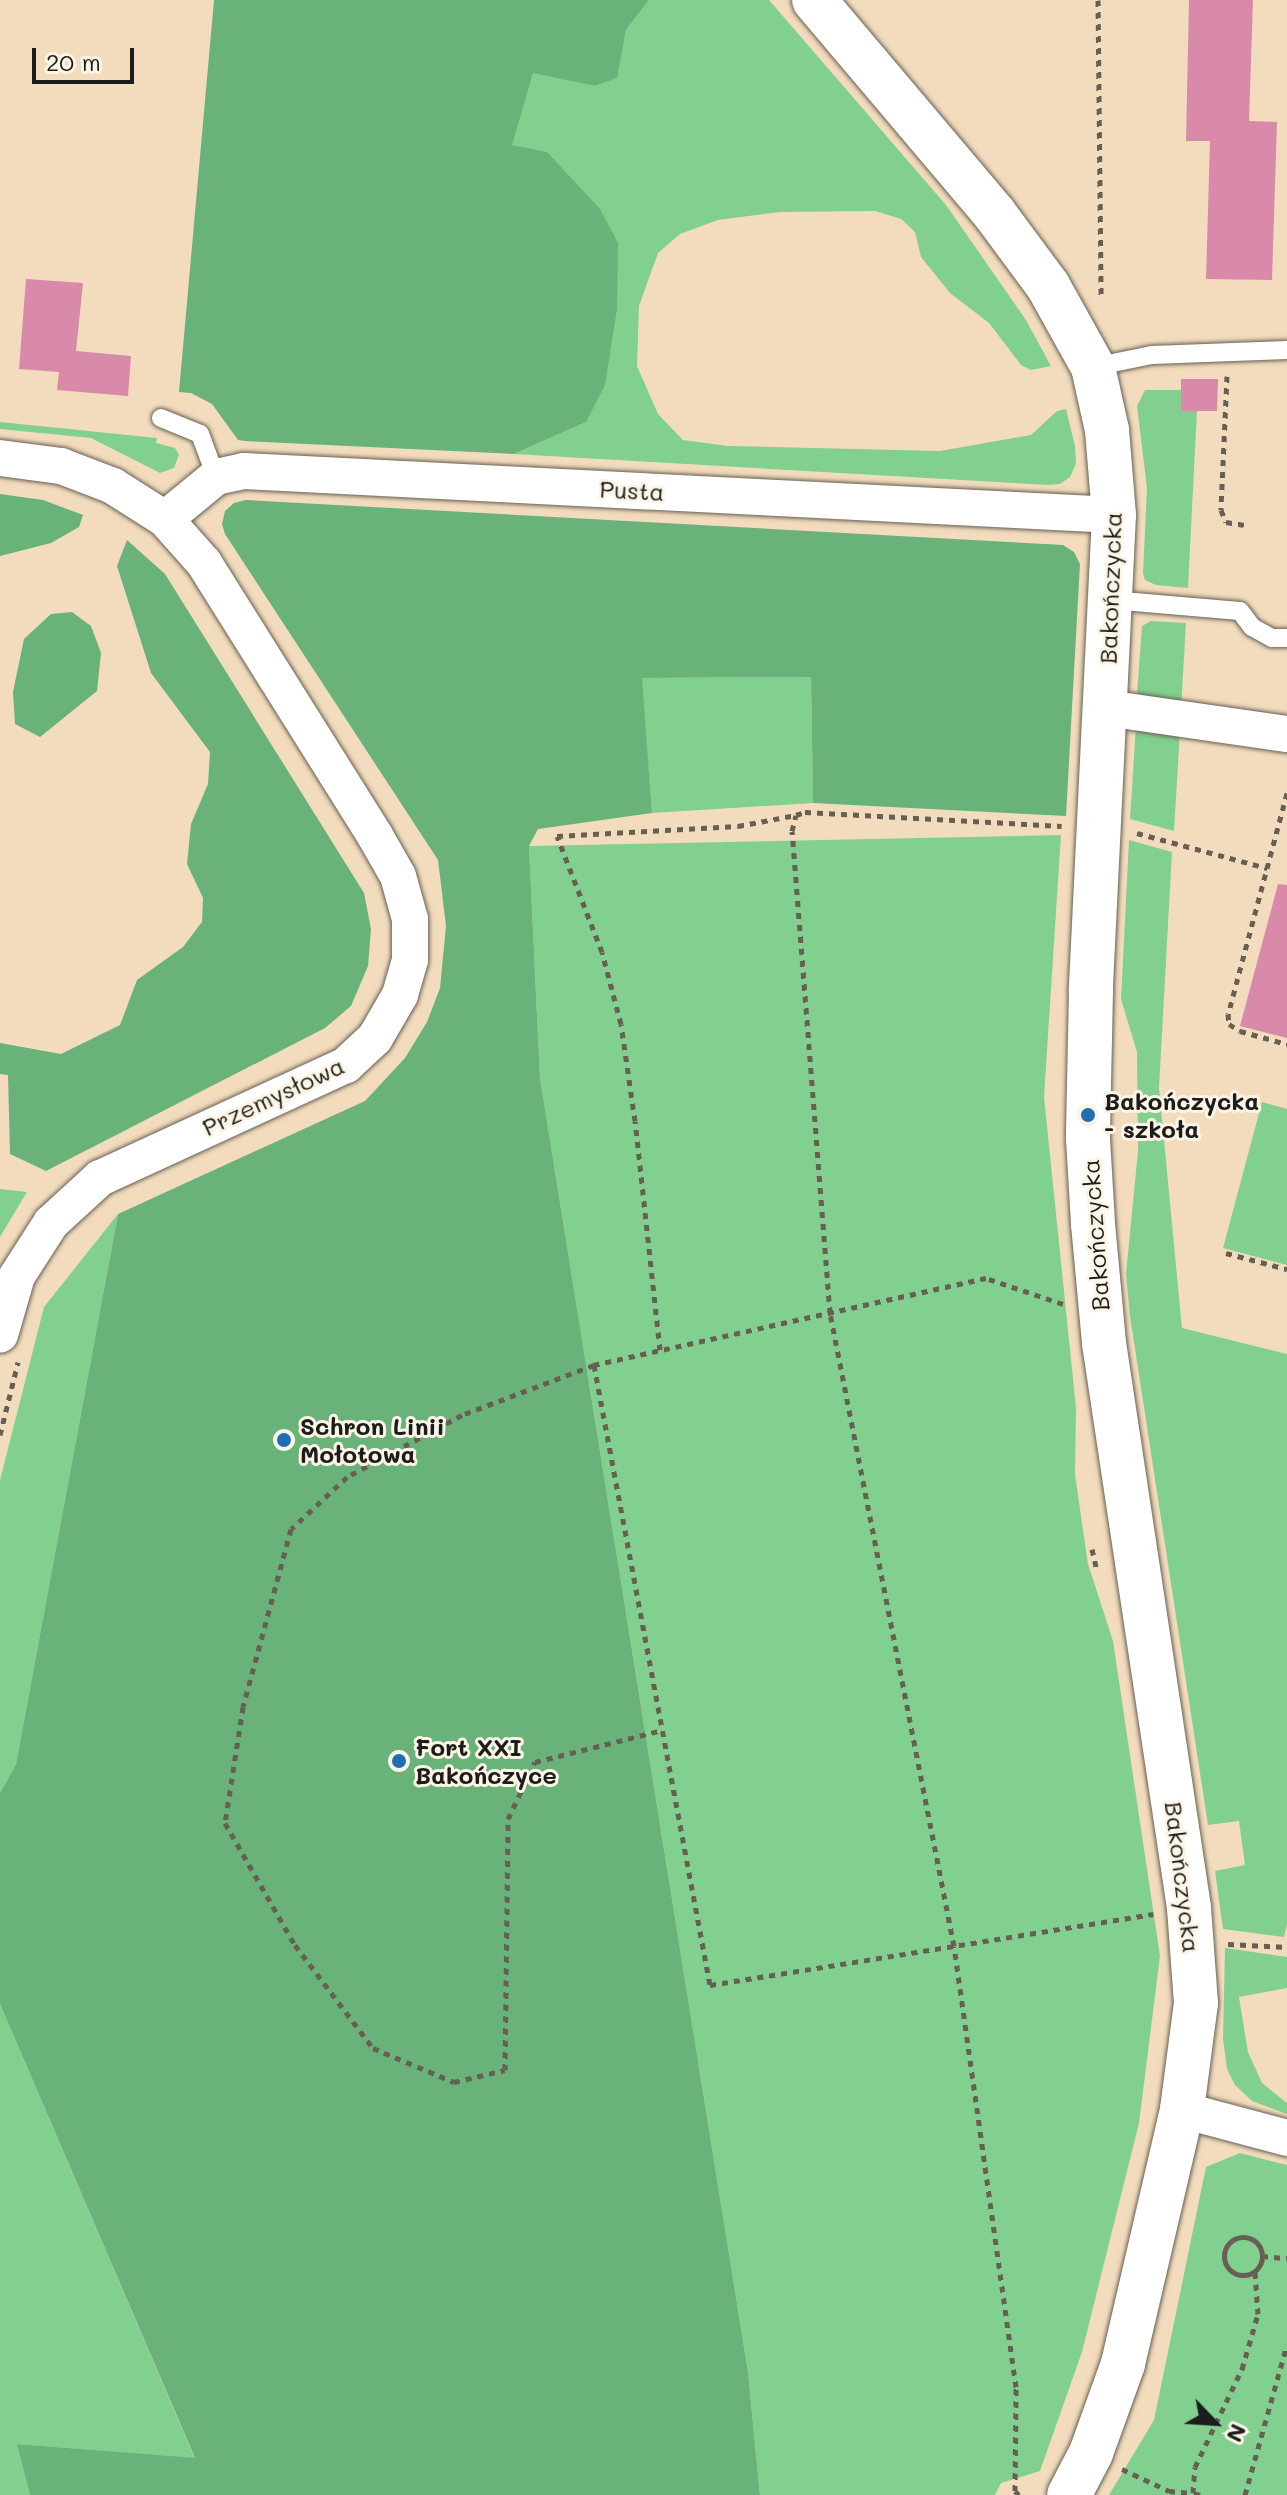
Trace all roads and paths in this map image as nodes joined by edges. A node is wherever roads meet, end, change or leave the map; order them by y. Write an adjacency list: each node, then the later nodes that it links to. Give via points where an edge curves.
1 (814, 0): 5 (street, Bakończycka, via 1003,225)
2 (1098, 0): 5 (path, via 1101,301)
3 (1287, 350): 4 (lane)
4 (1228, 352): 5 (lane); 11 (path, via 1221,510 1226,522)
5 (1108, 363): 9 (street, Bakończycka)
6 (161, 418): 8 (lane, via 200,434)
7 (0, 458): 10 (street, Przemysłowa, via 61,466 113,486)
8 (216, 477): 9 (street, Pusta, via 280,471); 10 (street)
9 (1114, 515): 12 (street, Bakończycka)
10 (165, 519): 24 (street, Przemysłowa, via 204,563 398,876 410,919 410,960 400,995 375,1038 346,1065 100,1178 51,1223 17,1276)
11 (1245, 525)
12 (1111, 600): 13 (lane, via 1240,611 1252,627 1272,638); 14 (street, Bakończycka)
13 (1287, 638)
14 (1106, 708): 15 (street); 18 (street, Bakończycka)
15 (1287, 734)
16 (1287, 793): 19 (path, via 1228,1014 1229,1024 1240,1031)
17 (796, 815): 18 (path); 23 (path, via 792,831); 25 (path, via 723,828 557,836 602,952 621,1024)
18 (1099, 828): 22 (street, Bakończycka, via 1088,1139)
19 (1287, 1044)
20 (1226, 1253): 21 (path)
21 (1287, 1269)
22 (1100, 1308): 23 (path, via 1075,1308 986,1278); 29 (street, Bakończycka)
23 (830, 1313): 25 (path); 31 (path)
24 (10, 1346): 27 (path)
25 (660, 1350): 26 (path)
26 (594, 1365): 28 (path); 28 (path, via 462,1415 347,1477 291,1529 243,1707 225,1823 295,1945 373,2048 454,2082 505,2070 508,1819 535,1762)
27 (0, 1435)
28 (662, 1730): 31 (path, via 710,1985)
29 (1189, 1908): 31 (path); 33 (street, Bakończycka, via 1196,2003)
30 (1219, 1943): 32 (path)
31 (954, 1946): 41 (path, via 1016,2387 1013,2434)
32 (1287, 1947)
33 (1182, 2110): 34 (street); 42 (street, Bakończycka, via 1123,2364 1091,2453)
34 (1287, 2138)
35 (1262, 2256): 36 (path); 37 (path); 37 (path, via 1258,2244 1248,2238 1236,2238 1226,2247 1224,2260 1230,2271 1242,2276)
36 (1287, 2258)
37 (1255, 2272): 40 (path, via 1258,2314 1242,2369 1195,2467)
38 (1287, 2345): 44 (path)
39 (1114, 2464): 40 (path, via 1153,2485)
40 (1193, 2493): 43 (path)
41 (1019, 2495)
42 (1069, 2495)
43 (1200, 2495)
44 (1245, 2495)

